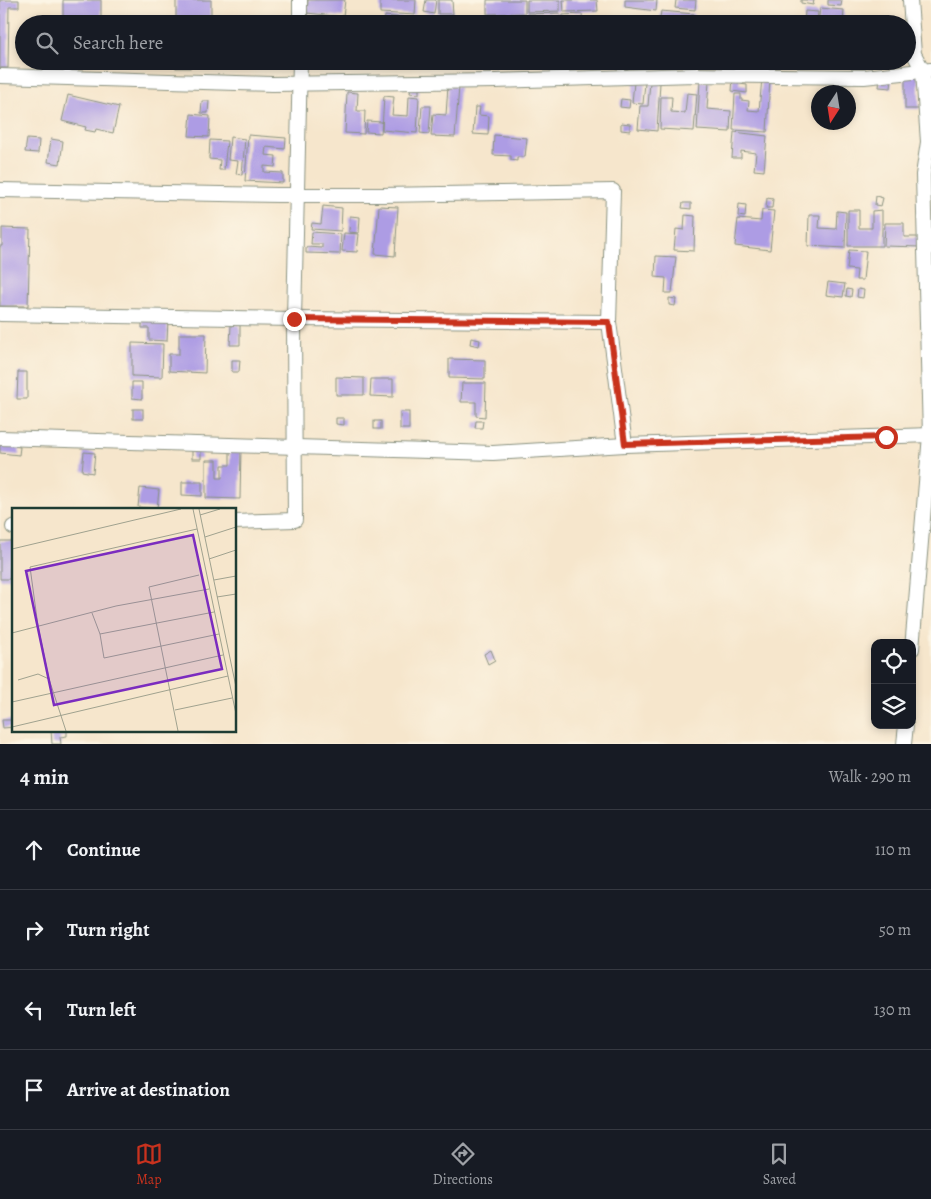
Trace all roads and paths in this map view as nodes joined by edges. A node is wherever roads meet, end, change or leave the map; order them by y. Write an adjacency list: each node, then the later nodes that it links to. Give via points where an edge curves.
1 (300, 0): 3 (street)
2 (910, 0): 4 (street)
3 (300, 15)
4 (911, 15)
5 (916, 56): 7 (street)
6 (300, 70): 9 (street)
7 (927, 70): 9 (street, via 864,77 695,75); 10 (street)
8 (0, 76): 9 (street)
9 (300, 84): 12 (street)
10 (930, 144): 16 (street, via 923,175)
11 (0, 190): 12 (street)
12 (297, 194): 14 (street); 15 (street, via 612,191)
13 (0, 314): 14 (street)
14 (294, 319): 15 (street); 19 (street)
15 (609, 322): 18 (street)
16 (931, 435): 18 (street); 21 (street)
17 (0, 438): 19 (street)
18 (625, 444): 19 (street, via 493,452)
19 (295, 447): 20 (street, via 295,520)
20 (236, 522)
21 (913, 639)
22 (906, 729): 23 (street)
23 (904, 744)

